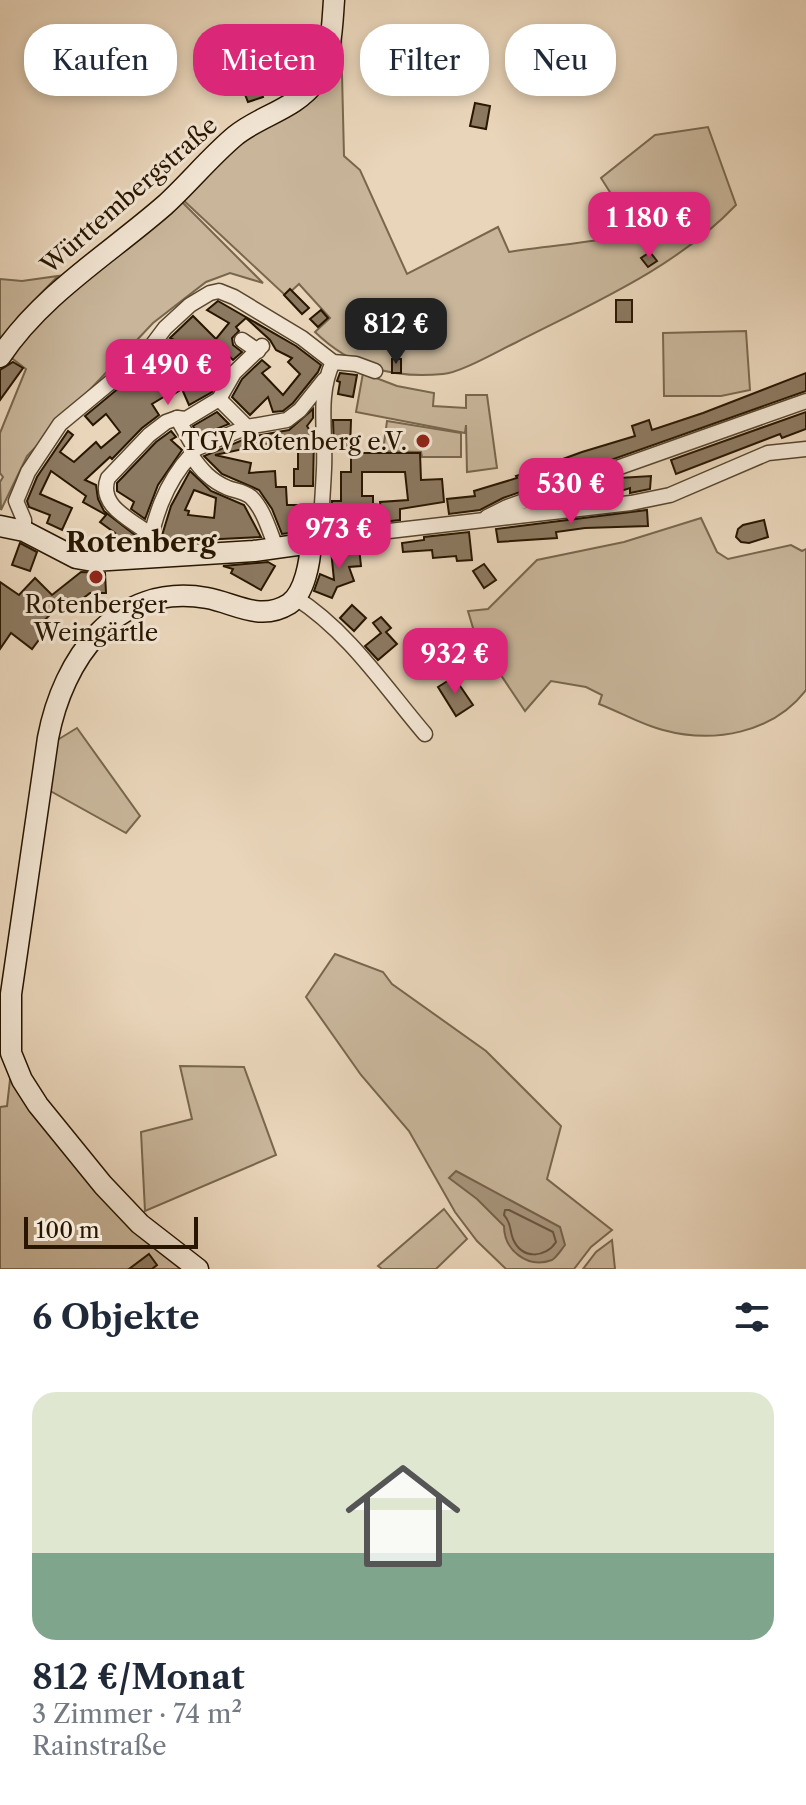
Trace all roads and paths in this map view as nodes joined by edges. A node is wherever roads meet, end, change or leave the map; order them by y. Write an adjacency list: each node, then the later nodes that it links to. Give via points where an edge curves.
1 (334, 0): 5 (street, Württembergstraße, via 328,53 315,84 292,104 236,135 165,204 41,308)
2 (242, 340): 9 (street, via 260,348 234,373)
3 (149, 349): 4 (street); 6 (street, via 190,305 219,291); 17 (street, via 48,439 16,501)
4 (183, 354)
5 (0, 357)
6 (333, 362): 7 (street); 8 (street)
7 (375, 371)
8 (325, 379): 12 (street, via 287,420); 19 (street)
9 (219, 399): 11 (street, via 186,419); 12 (street)
10 (806, 401): 15 (street)
11 (177, 418): 14 (street); 18 (street, via 149,435 105,484 115,508)
12 (247, 427): 14 (street)
13 (806, 449): 15 (street, via 768,453 670,495)
14 (193, 452): 18 (street, via 170,481); 20 (street, via 203,472 253,499)
15 (478, 521): 19 (street)
16 (0, 526): 17 (street)
17 (24, 531): 21 (street, via 76,558)
18 (151, 535): 21 (street)
19 (316, 541): 20 (street); 22 (street)
20 (276, 547): 21 (street)
21 (146, 557)
22 (296, 598): 23 (street, via 346,640); 24 (street, via 262,612 206,598 149,600 93,637 54,705 22,912 9,1025 11,1053 22,1080 122,1205)
23 (425, 734)
24 (198, 1269)

